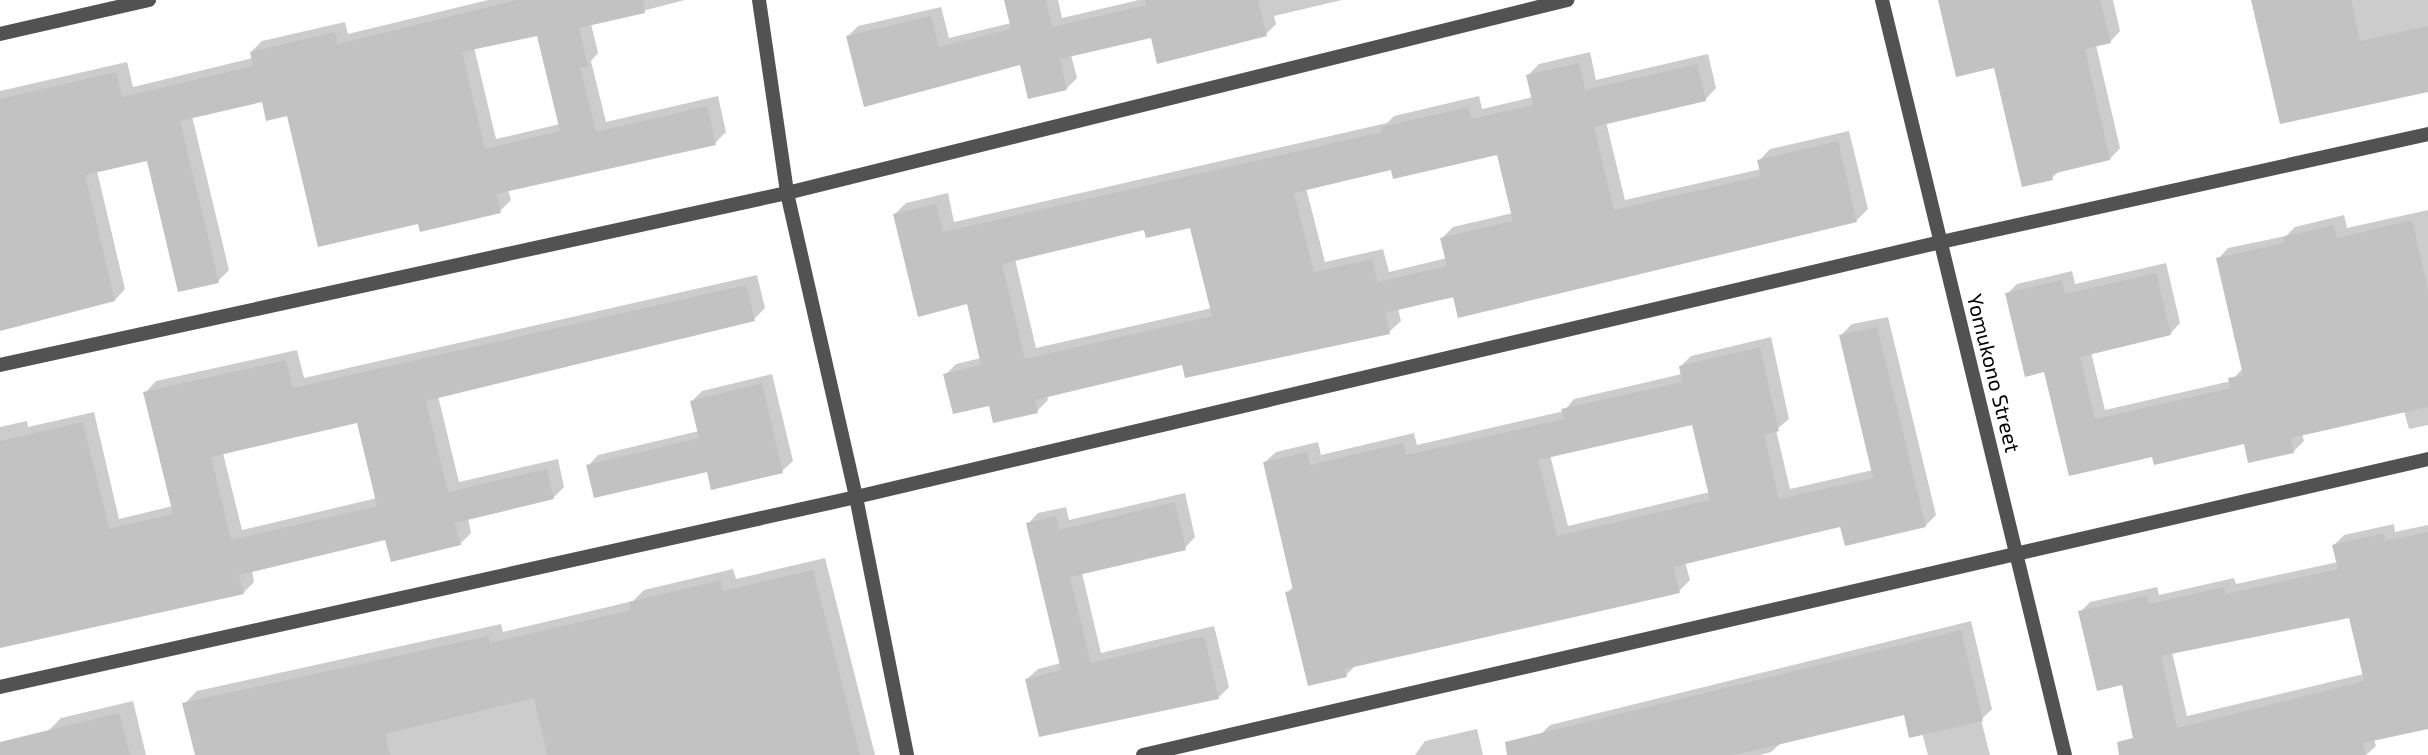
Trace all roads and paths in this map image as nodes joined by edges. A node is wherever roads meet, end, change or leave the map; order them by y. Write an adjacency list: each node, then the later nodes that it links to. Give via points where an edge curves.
1 (149, 0): 5 (street)
2 (759, 0): 7 (street)
3 (1567, 0): 7 (street)
4 (1882, 0): 8 (street, Yomukono Street)
5 (0, 34)
6 (2428, 134): 8 (street)
7 (787, 193): 9 (street); 11 (street)
8 (1941, 242): 11 (street); 12 (street, Yomukono Street)
9 (0, 365)
10 (2428, 459): 12 (street)
11 (856, 497): 13 (street); 14 (street)
12 (2015, 551): 15 (street); 16 (street, Yomukono Street)
13 (0, 687)
14 (907, 755)
15 (1143, 755)
16 (2064, 755)

